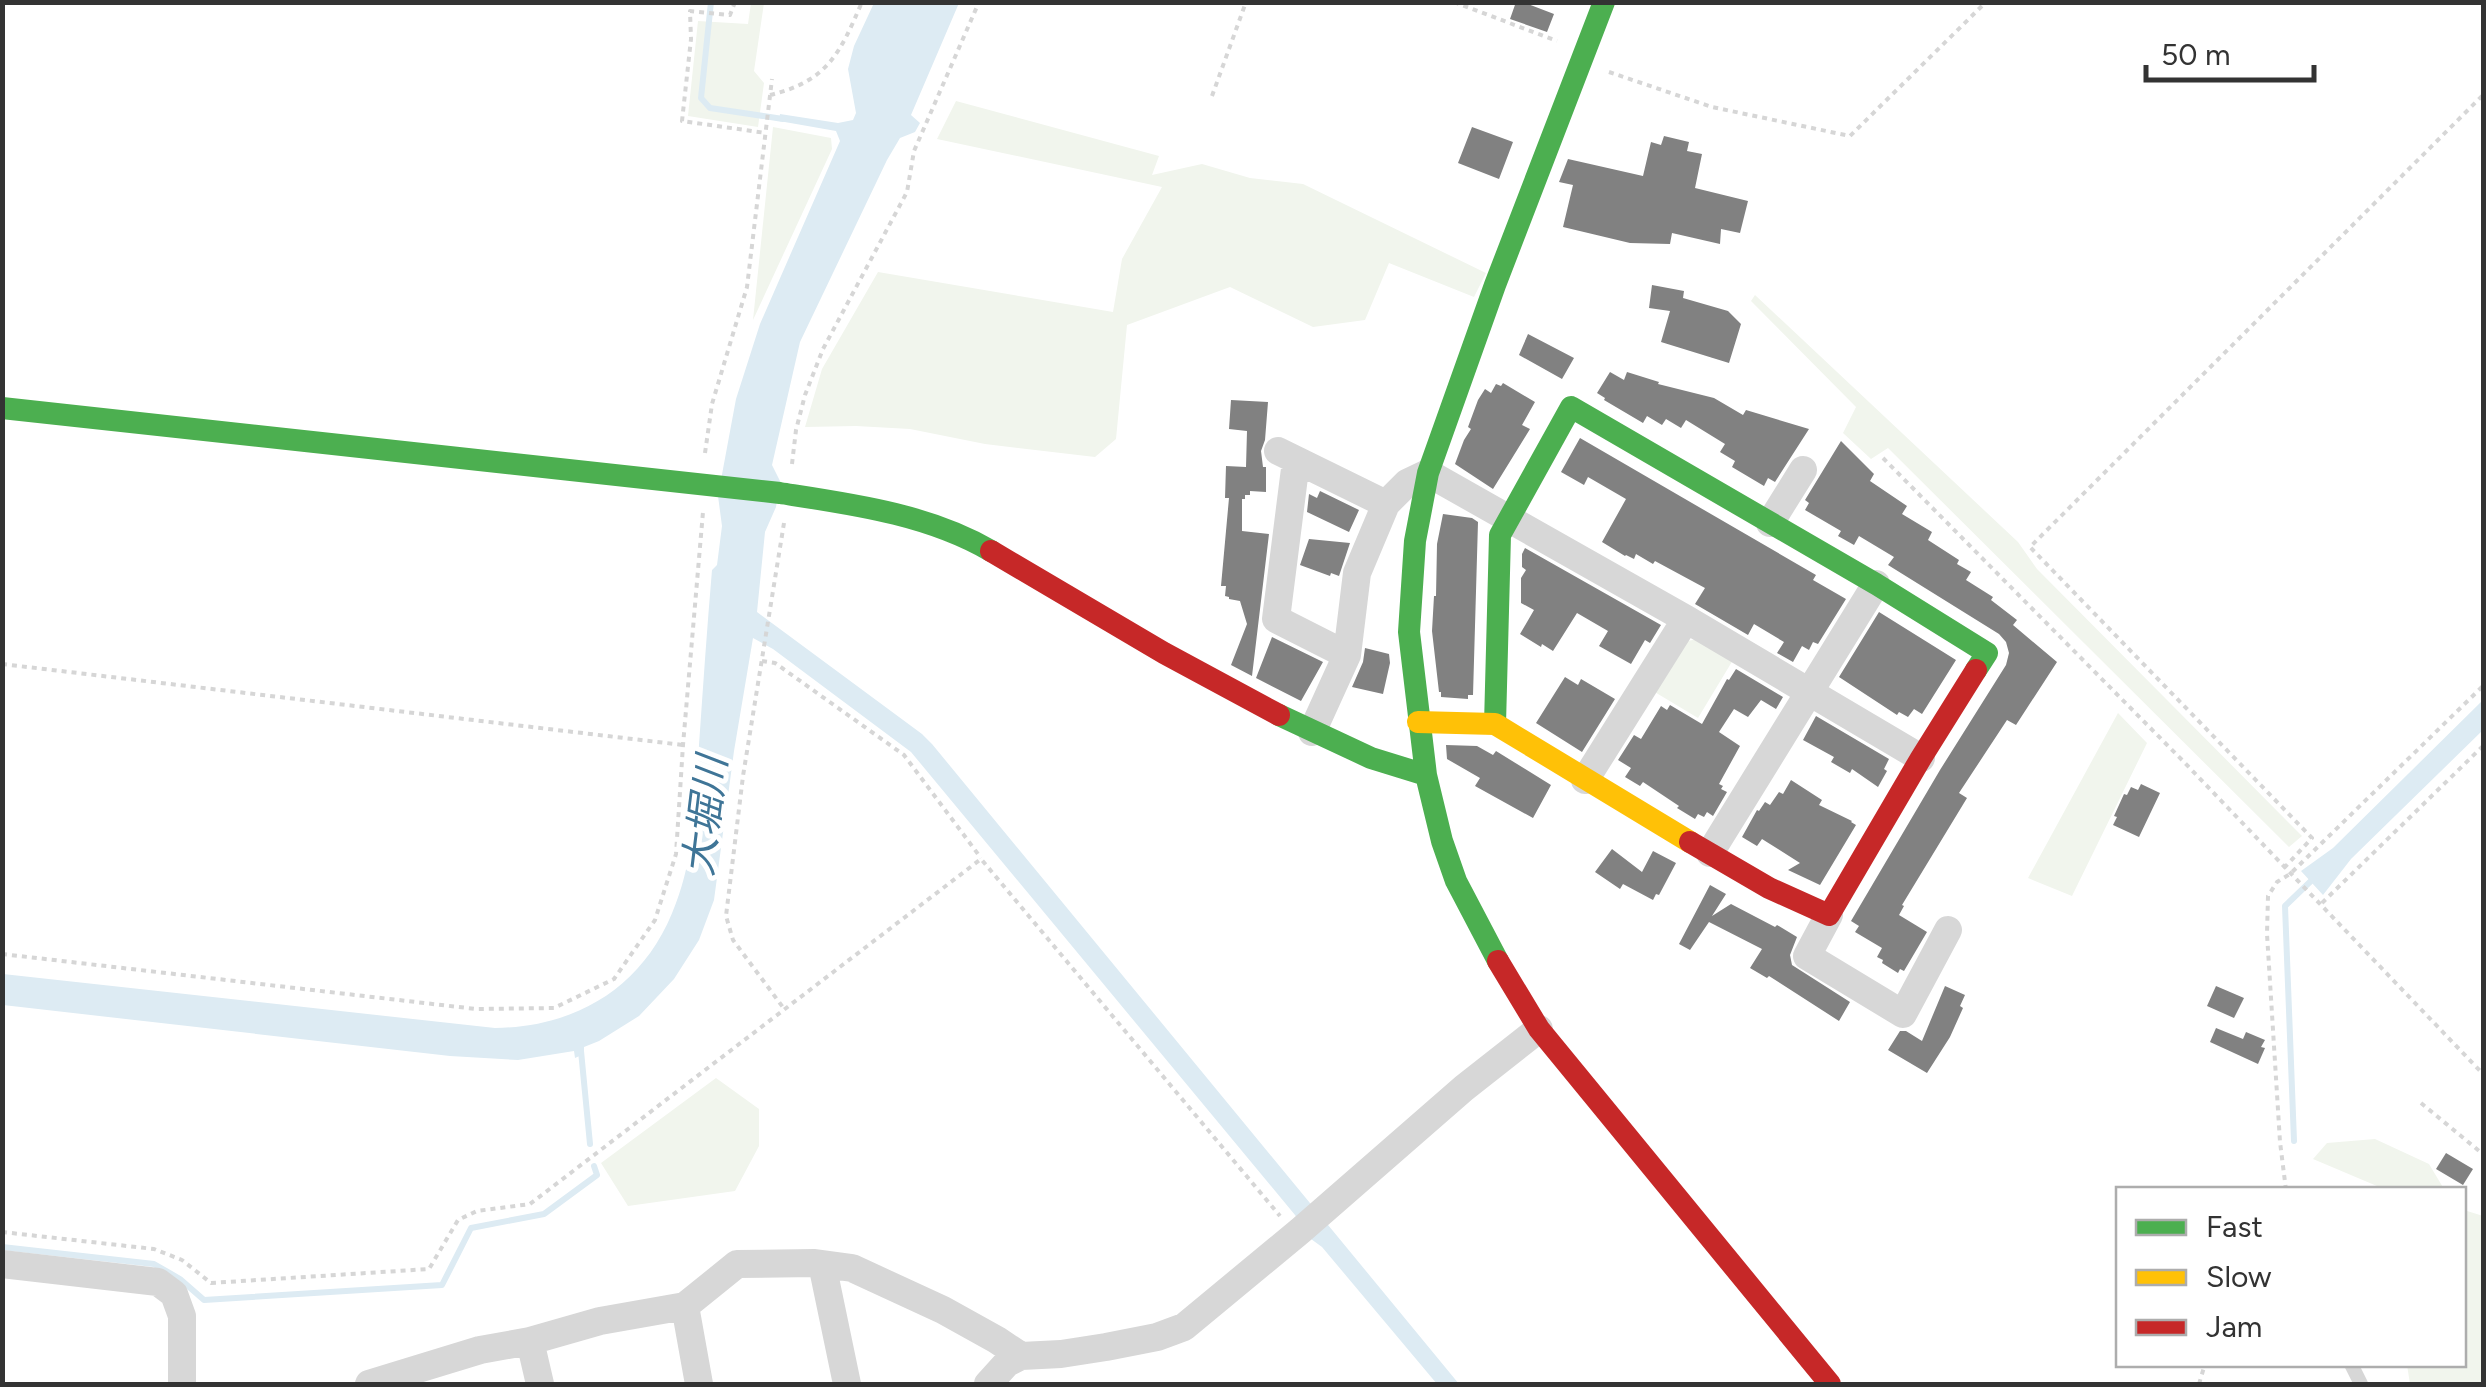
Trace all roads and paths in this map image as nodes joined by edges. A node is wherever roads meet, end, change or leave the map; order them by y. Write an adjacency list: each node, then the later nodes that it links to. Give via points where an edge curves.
1 (735, 2): 13 (path, via 730,15 690,10 682,121)
2 (862, 2): 10 (path, via 821,72)
3 (980, 2): 19 (path, via 914,150 907,192 805,395)
4 (1246, 2): 12 (path)
5 (1454, 2): 8 (path)
6 (1604, 2): 8 (street)
7 (1986, 2): 8 (path, via 1850,136 1712,108)
8 (1583, 57): 17 (street)
9 (772, 79): 10 (path)
10 (770, 94): 13 (path)
11 (2484, 94): 40 (path, via 2030,547 2312,838)
12 (1212, 96)
13 (766, 133): 18 (path, via 748,288 704,445)
14 (2, 408): 18 (street)
15 (1883, 458): 40 (path)
16 (1803, 470): 22 (street)
17 (1428, 473): 20 (street); 21 (street); 30 (street, via 1410,606)
18 (710, 484): 19 (street); 33 (path)
19 (785, 493): 26 (path); 32 (street, via 928,522 967,537 1213,683)
20 (1386, 504): 25 (street, via 1356,572); 25 (street, via 1287,456 1276,619)
21 (1508, 518): 22 (street, via 1571,407); 24 (street); 31 (street, via 1500,535)
22 (1770, 523): 23 (street)
23 (1876, 584): 29 (street); 35 (street, via 1988,653)
24 (1686, 619): 29 (street); 37 (street)
25 (1347, 655): 32 (street)
26 (762, 658): 39 (path, via 904,755); 46 (path, via 726,916 734,940)
27 (2, 664): 33 (path)
28 (2484, 685): 41 (path)
29 (1809, 693): 35 (street); 38 (street)
30 (1418, 722): 31 (street); 36 (street)
31 (1495, 724): 37 (street)
32 (1312, 732): 36 (street)
33 (683, 745): 45 (path, via 676,854 655,920 614,979 554,1008 476,1009)
34 (2484, 745): 42 (path)
35 (1920, 758): 43 (street)
36 (1426, 775): 47 (street, via 1456,881)
37 (1585, 780): 38 (street)
38 (1710, 853): 43 (street)
39 (981, 859): 46 (path); 53 (path)
40 (2284, 868): 41 (path)
41 (2292, 876): 42 (path); 51 (path, via 2268,896 2267,915)
42 (2321, 904): 48 (path)
43 (1830, 915): 44 (street, via 1807,956 1903,1014)
44 (1948, 930)
45 (2, 954)
46 (785, 1010): 52 (path, via 530,1204 458,1220 429,1269 211,1283 154,1249)
47 (1539, 1028): 53 (street); 65 (street)
48 (2484, 1074)
49 (2422, 1103): 50 (path)
50 (2484, 1155)
51 (2286, 1187)
52 (2, 1232)
53 (1298, 1233): 58 (street, via 1184,1327 1106,1347)
54 (2, 1264): 60 (street, via 158,1282 174,1294 182,1316)
55 (822, 1264): 56 (street, via 737,1264); 58 (street, via 852,1268); 63 (street)
56 (685, 1306): 57 (street); 62 (street)
57 (530, 1342): 59 (street, via 480,1350); 61 (street)
58 (1021, 1356): 64 (street)
59 (384, 1383)
60 (182, 1384)
61 (540, 1384)
62 (699, 1384)
63 (847, 1384)
64 (988, 1384)
65 (1830, 1384)

